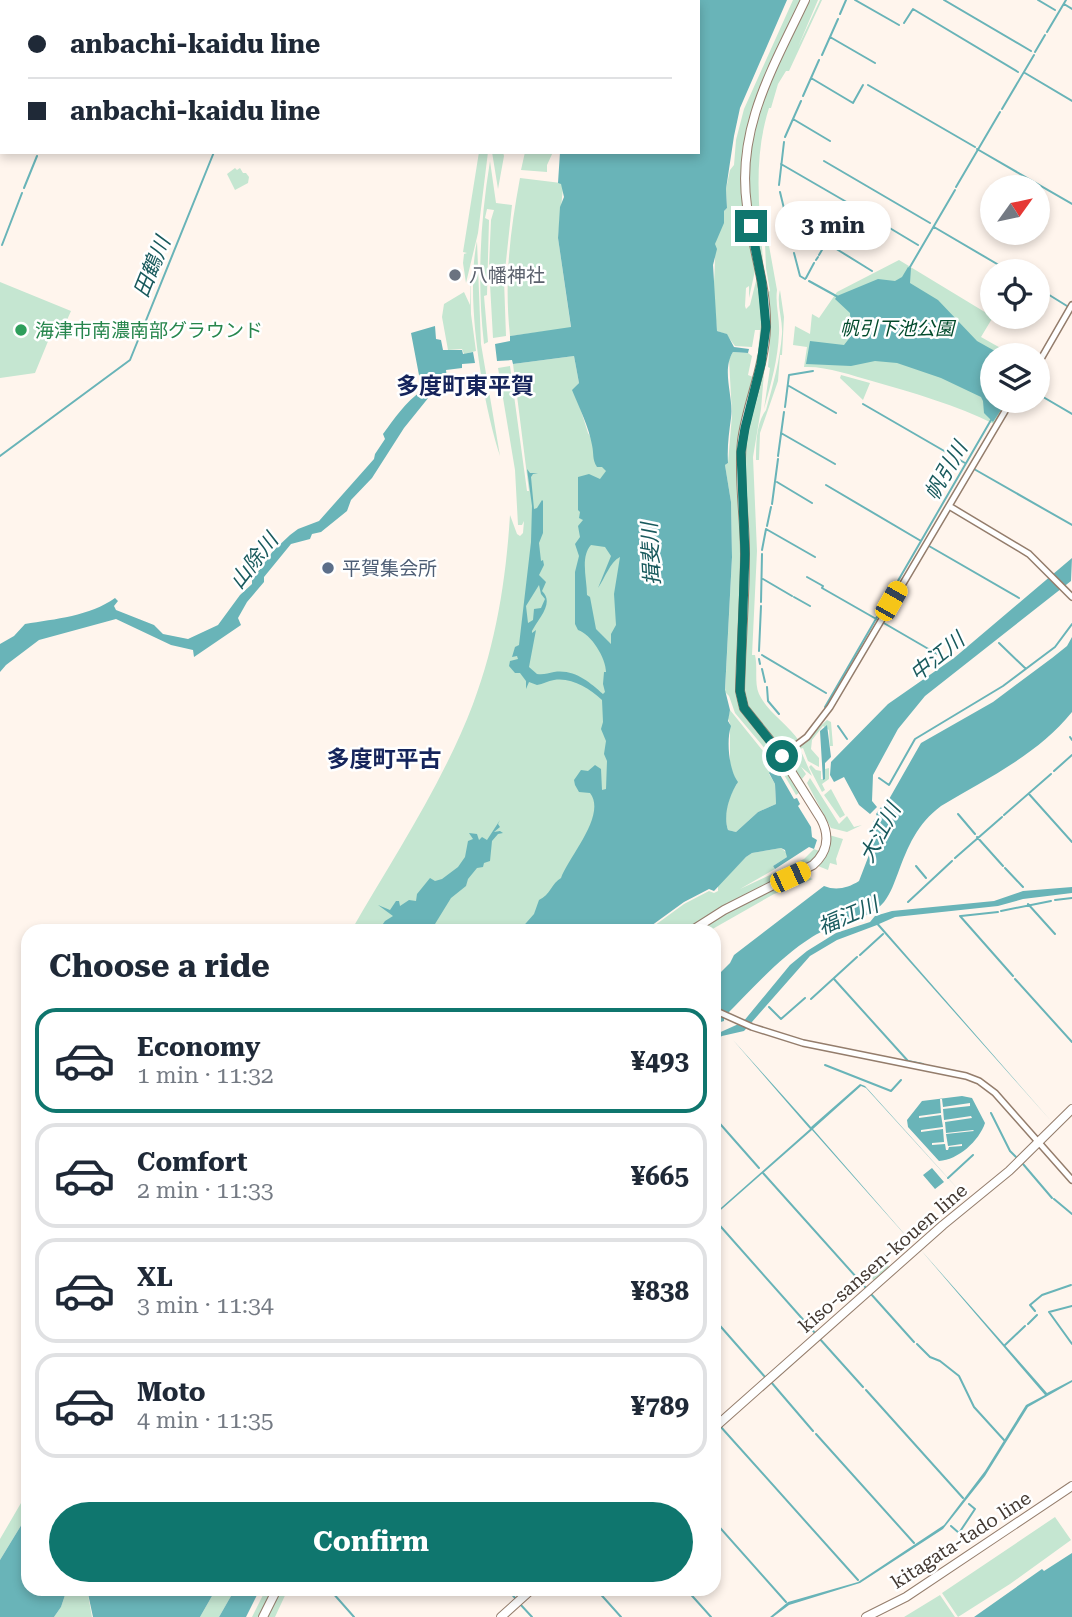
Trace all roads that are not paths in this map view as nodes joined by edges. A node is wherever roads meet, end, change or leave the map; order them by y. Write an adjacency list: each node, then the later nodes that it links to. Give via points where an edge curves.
1 (805, 0): 7 (main road, via 755,111 745,174 766,327 741,452 745,554 740,691 744,708)
2 (1072, 305): 3 (street)
3 (1050, 343)
4 (1004, 413): 5 (street)
5 (949, 506): 6 (street, via 1018,546); 7 (street, via 830,707 807,737)
6 (1072, 597)
7 (782, 756): 8 (main road, via 824,824 827,840 822,854 809,868)
8 (702, 924)
9 (721, 1013): 11 (street, via 803,1043 972,1078 995,1093)
10 (1072, 1110): 11 (main road, kiso-sansen-kouen line)
11 (1037, 1141): 12 (street); 13 (main road, kiso-sansen-kouen line, via 1009,1171)
12 (1072, 1180)
13 (721, 1422)
14 (1072, 1486): 19 (main road, kitagata-tado line, via 906,1597)
15 (274, 1596): 17 (main road)
16 (524, 1596): 18 (main road)
17 (263, 1617)
18 (501, 1617)
19 (866, 1617)

